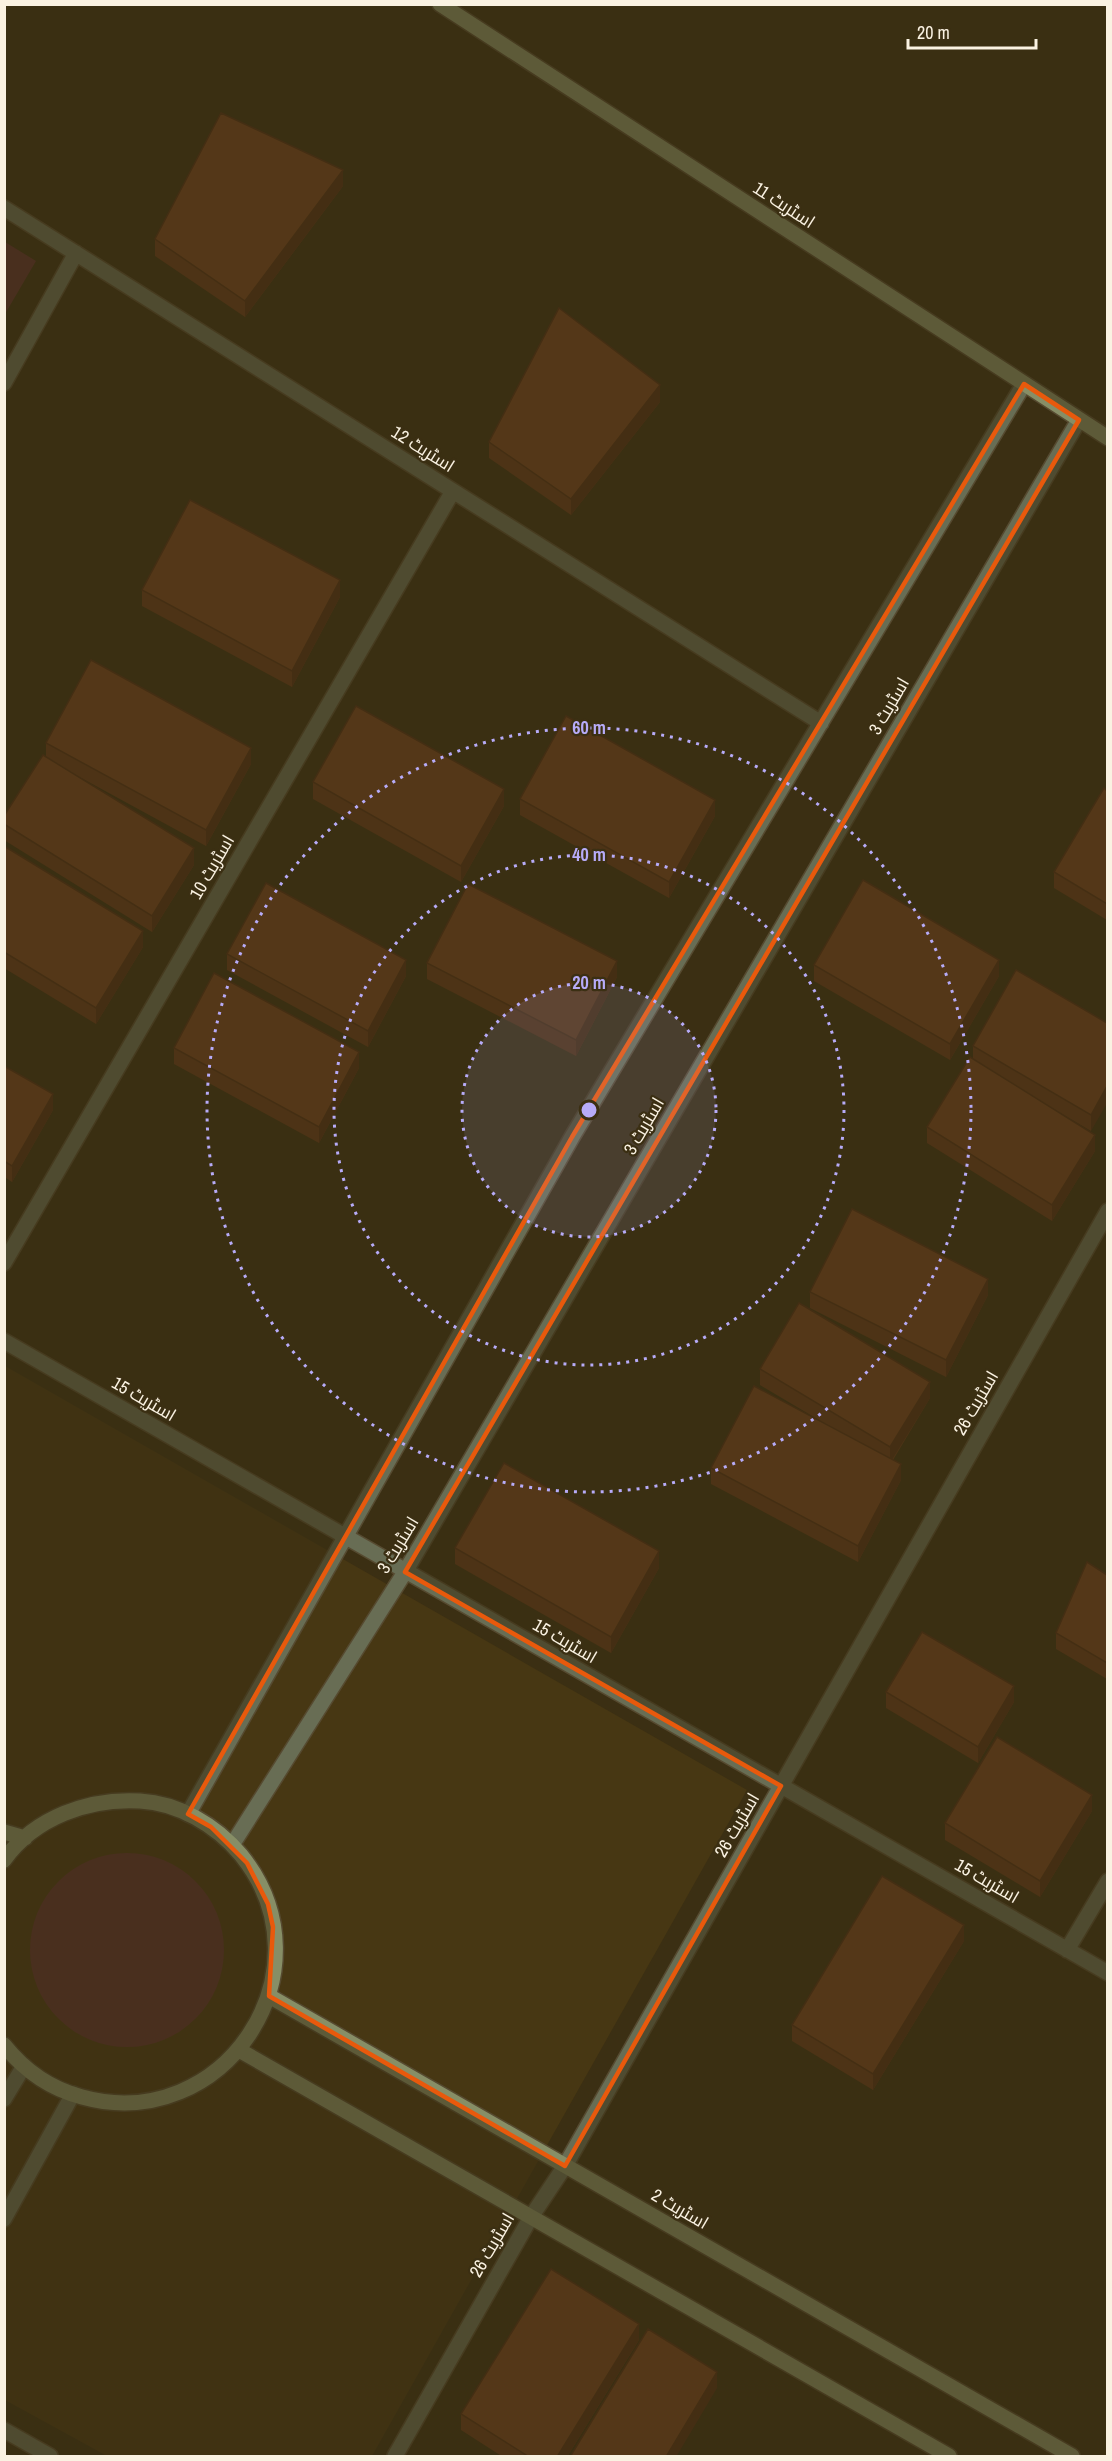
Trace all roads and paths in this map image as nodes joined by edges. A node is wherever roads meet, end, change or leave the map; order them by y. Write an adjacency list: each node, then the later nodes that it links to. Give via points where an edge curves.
1 (440, 4): 5 (main road, اسٹریٹ 11)
2 (4, 208): 3 (street, اسٹریٹ 12)
3 (76, 253): 4 (street); 8 (street, اسٹریٹ 12)
4 (4, 383)
5 (1024, 384): 6 (main road, اسٹریٹ 11); 9 (street)
6 (1079, 420): 7 (main road, اسٹریٹ 11); 14 (street, اسٹریٹ 3)
7 (1107, 438)
8 (453, 490): 9 (street, اسٹریٹ 12); 11 (street, اسٹریٹ 10)
9 (820, 723): 13 (street, via 572,1137)
10 (1107, 1211): 15 (street, اسٹریٹ 26)
11 (4, 1263)
12 (4, 1341): 13 (street, اسٹریٹ 15)
13 (345, 1537): 14 (street, اسٹریٹ 15); 16 (street)
14 (405, 1572): 15 (street, اسٹریٹ 15); 19 (street, اسٹریٹ 3)
15 (782, 1786): 22 (street, اسٹریٹ 15); 30 (street, اسٹریٹ 26)
16 (188, 1814): 18 (main road, via 146,1802 103,1802 62,1814); 19 (main road, via 212,1827)
17 (4, 1832): 18 (main road)
18 (25, 1838): 20 (main road)
19 (232, 1845): 24 (main road, via 253,1873 268,1904 275,1950)
20 (4, 1860)
21 (1107, 1881): 22 (street)
22 (1068, 1950): 23 (street, اسٹریٹ 15)
23 (1107, 1972)
24 (269, 1996): 26 (main road); 30 (main road, اسٹریٹ 2)
25 (4, 2045): 27 (main road)
26 (239, 2050): 28 (main road, via 199,2084 175,2095 124,2103); 31 (main road)
27 (24, 2066): 28 (main road); 29 (street)
28 (73, 2094): 32 (street)
29 (4, 2099)
30 (565, 2166): 31 (street, اسٹریٹ 26); 37 (main road, اسٹریٹ 2)
31 (531, 2217): 35 (street, اسٹریٹ 26); 36 (main road)
32 (4, 2219)
33 (4, 2430): 34 (street)
34 (50, 2457)
35 (395, 2457)
36 (949, 2457)
37 (1072, 2457)

